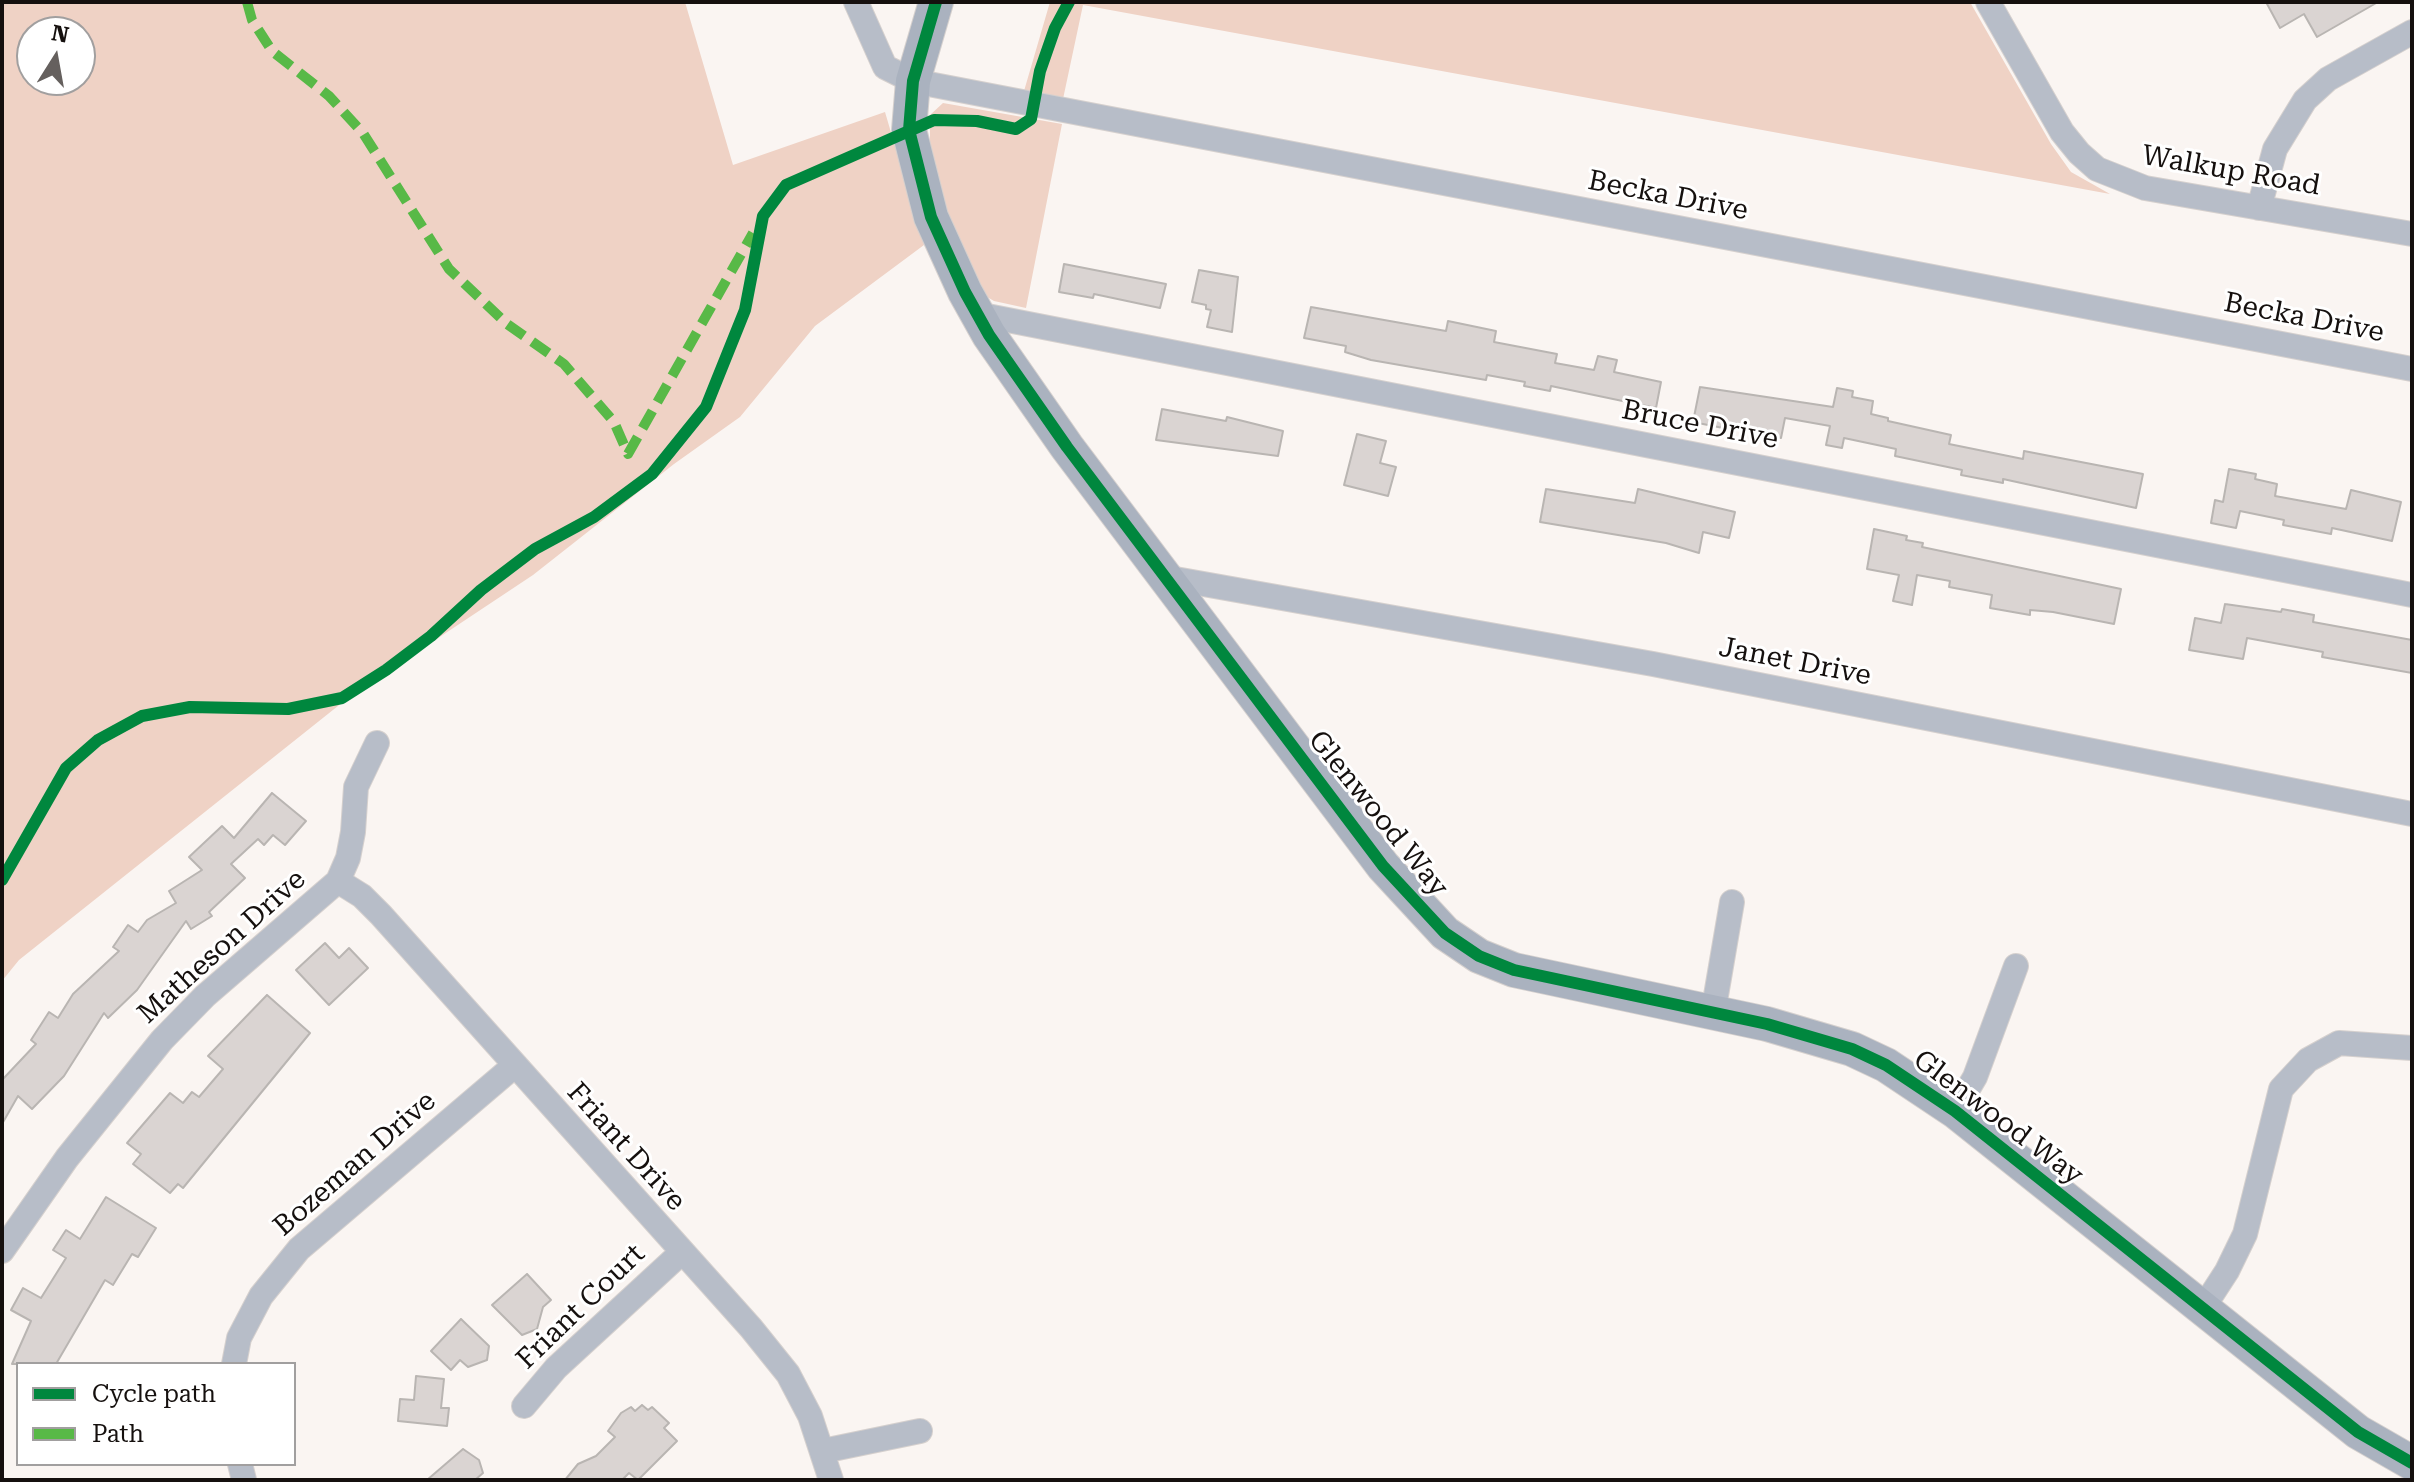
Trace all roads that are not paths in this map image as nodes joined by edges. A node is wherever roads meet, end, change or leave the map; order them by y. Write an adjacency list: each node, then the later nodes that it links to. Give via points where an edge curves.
1 (856, 2): 5 (street, via 885,67)
2 (936, 2): 5 (street, Glenwood Way)
3 (1988, 2): 6 (street, Walkup Road, via 2062,132 2097,169 2145,188)
4 (2412, 32): 6 (street, via 2328,79 2305,100 2275,149)
5 (913, 81): 8 (street, Glenwood Way, via 909,119 915,161 931,217); 9 (street, Becka Drive)
6 (2259, 208): 7 (street, Walkup Road)
7 (2412, 234)
8 (977, 314): 10 (street, Glenwood Way); 11 (street, Bruce Drive)
9 (2412, 369)
10 (1164, 577): 13 (street, Janet Drive, via 1653,664); 17 (street, Glenwood Way, via 1383,866 1445,933 1479,956 1514,970)
11 (2412, 595)
12 (377, 743): 14 (street, Matheson Drive, via 356,787 353,832)
13 (2412, 814)
14 (338, 881): 19 (street, Friant Drive, via 381,915); 21 (street, Matheson Drive, via 162,1040 67,1158)
15 (1732, 902): 17 (street)
16 (2016, 966): 20 (street, via 1979,1068)
17 (1713, 1013): 20 (street, Glenwood Way, via 1852,1049 1920,1085)
18 (2412, 1048): 23 (street, via 2339,1043 2308,1060 2281,1089 2245,1234)
19 (514, 1066): 22 (street, Friant Drive); 24 (street, Bozeman Drive, via 299,1249 261,1296 239,1338)
20 (1955, 1111): 23 (street, Glenwood Way)
21 (2, 1251)
22 (681, 1253): 25 (street, Friant Court, via 556,1368); 27 (street, Friant Drive, via 788,1374)
23 (2203, 1308): 28 (street, Glenwood Way, via 2358,1432)
24 (234, 1362)
25 (524, 1406)
26 (920, 1431): 27 (street)
27 (823, 1451): 29 (street, Friant Drive)
28 (2412, 1463)
29 (831, 1480)

